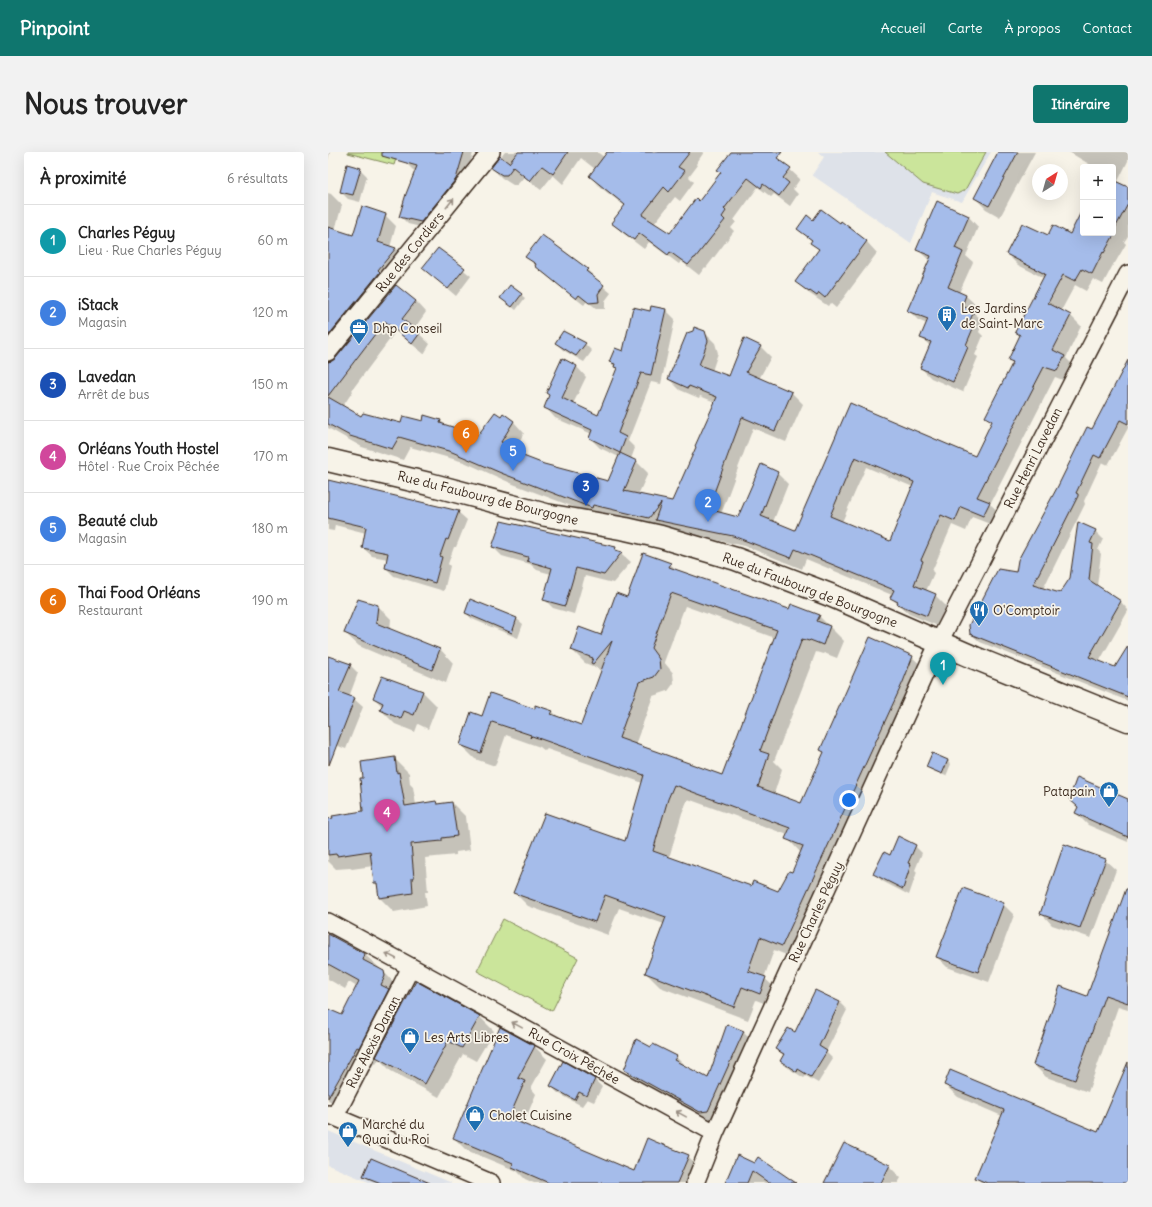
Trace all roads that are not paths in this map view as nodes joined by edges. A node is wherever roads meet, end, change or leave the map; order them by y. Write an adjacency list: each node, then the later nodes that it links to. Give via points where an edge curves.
1 (491, 152): 3 (street, Rue des Cordiers, one-way to 1)
2 (1128, 274): 5 (street, Rue Henri Lavedan)
3 (328, 352)
4 (332, 459): 5 (main road, Rue du Faubourg de Bourgogne, via 546,515 661,537 781,575)
5 (939, 642): 6 (main road, Rue du Faubourg de Bourgogne); 10 (street, Rue Charles Péguy)
6 (1128, 720)
7 (328, 922): 8 (street, Rue Croix Pêchée, one-way to 7)
8 (412, 967): 9 (street, Rue Alexis Danan); 10 (street, Rue Croix Pêchée, one-way to 8)
9 (331, 1115): 11 (street)
10 (715, 1133): 12 (street, Rue Charles Péguy)
11 (491, 1183)
12 (696, 1183)

